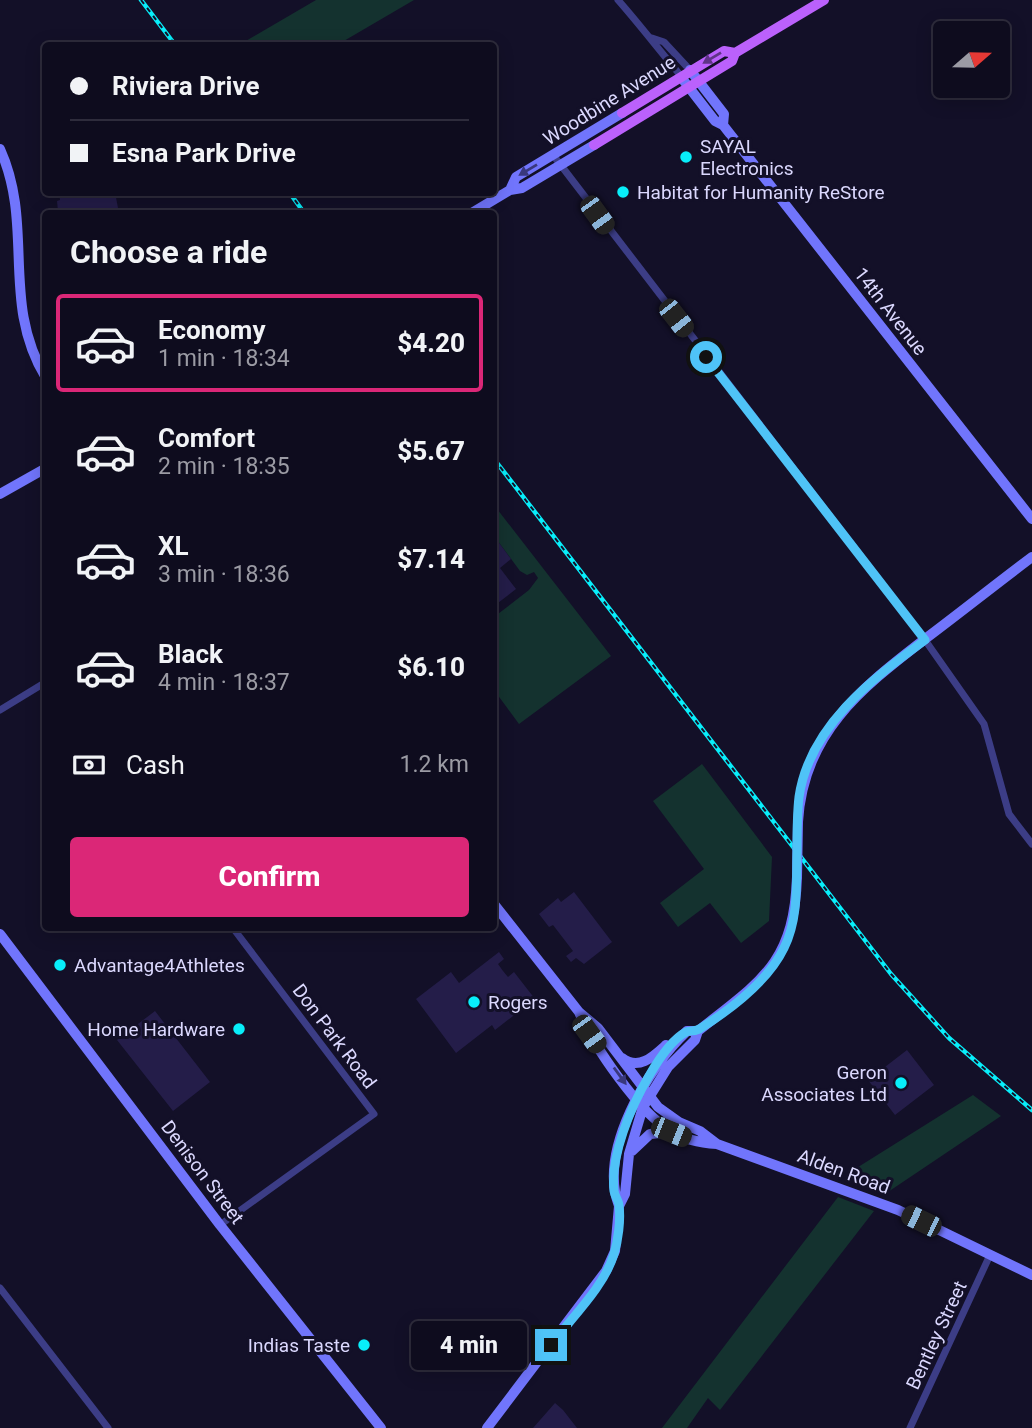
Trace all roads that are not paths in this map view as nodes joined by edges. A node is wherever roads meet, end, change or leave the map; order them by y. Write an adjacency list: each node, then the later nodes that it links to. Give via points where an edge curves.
1 (618, 0): 4 (street, 14th Avenue, via 652,38 664,42)
2 (824, 0): 3 (main road, Woodbine Avenue)
3 (735, 53): 4 (main road, Woodbine Avenue, one-way to 4, via 724,51); 5 (main road, Woodbine Avenue, via 732,61)
4 (685, 73): 5 (main road, 14th Avenue); 6 (main road, Woodbine Avenue)
5 (694, 84): 7 (main road, Woodbine Avenue); 18 (main road, 14th Avenue, via 724,114 723,125)
6 (645, 98): 7 (main road); 8 (main road, Woodbine Avenue)
7 (651, 110): 9 (main road, Woodbine Avenue)
8 (622, 113): 11 (main road, Woodbine Avenue)
9 (594, 145): 12 (main road, Woodbine Avenue)
10 (0, 149): 15 (main road, via 15,191 20,322)
11 (553, 155): 12 (street); 13 (main road, Woodbine Avenue, one-way to 13, via 516,177)
12 (560, 166): 13 (main road, Woodbine Avenue); 20 (street)
13 (510, 190): 14 (main road, Woodbine Avenue)
14 (477, 210)
15 (42, 371)
16 (42, 469): 17 (main road)
17 (0, 494)
18 (1032, 519)
19 (1032, 556): 20 (main road)
20 (925, 640): 23 (street, via 984,724 1009,814); 28 (main road, bridge, via 860,691 816,750 803,778 791,930 761,980)
21 (42, 684): 22 (street)
22 (0, 710)
23 (1032, 844)
24 (497, 908): 27 (main road)
25 (235, 931): 36 (street, Don Park Road, via 374,1114)
26 (1, 937): 36 (main road, Denison Street)
27 (579, 1012): 29 (main road, Alden Road); 31 (main road, Alden Road, one-way to 31, via 589,1034)
28 (692, 1031): 29 (main road, via 639,1063 629,1063); 30 (main road, via 695,1040)
29 (618, 1055): 30 (main road, Alden Road)
30 (646, 1092): 31 (main road); 33 (main road, Alden Road, via 658,1107)
31 (640, 1103): 32 (main road, Alden Road); 34 (main road); 35 (main road, via 625,1126 618,1155 614,1192)
32 (671, 1132): 33 (main road, Alden Road); 34 (main road, via 650,1134)
33 (717, 1144): 37 (main road, Alden Road, via 859,1194)
34 (629, 1154): 35 (main road, via 625,1194)
35 (619, 1206): 42 (main road, via 615,1251 606,1271)
36 (220, 1225): 41 (main road, Denison Street)
37 (990, 1255): 38 (main road, Alden Road); 43 (street, Bentley Street)
38 (1032, 1275)
39 (0, 1288): 40 (street)
40 (108, 1428)
41 (381, 1428)
42 (487, 1428)
43 (910, 1428)

